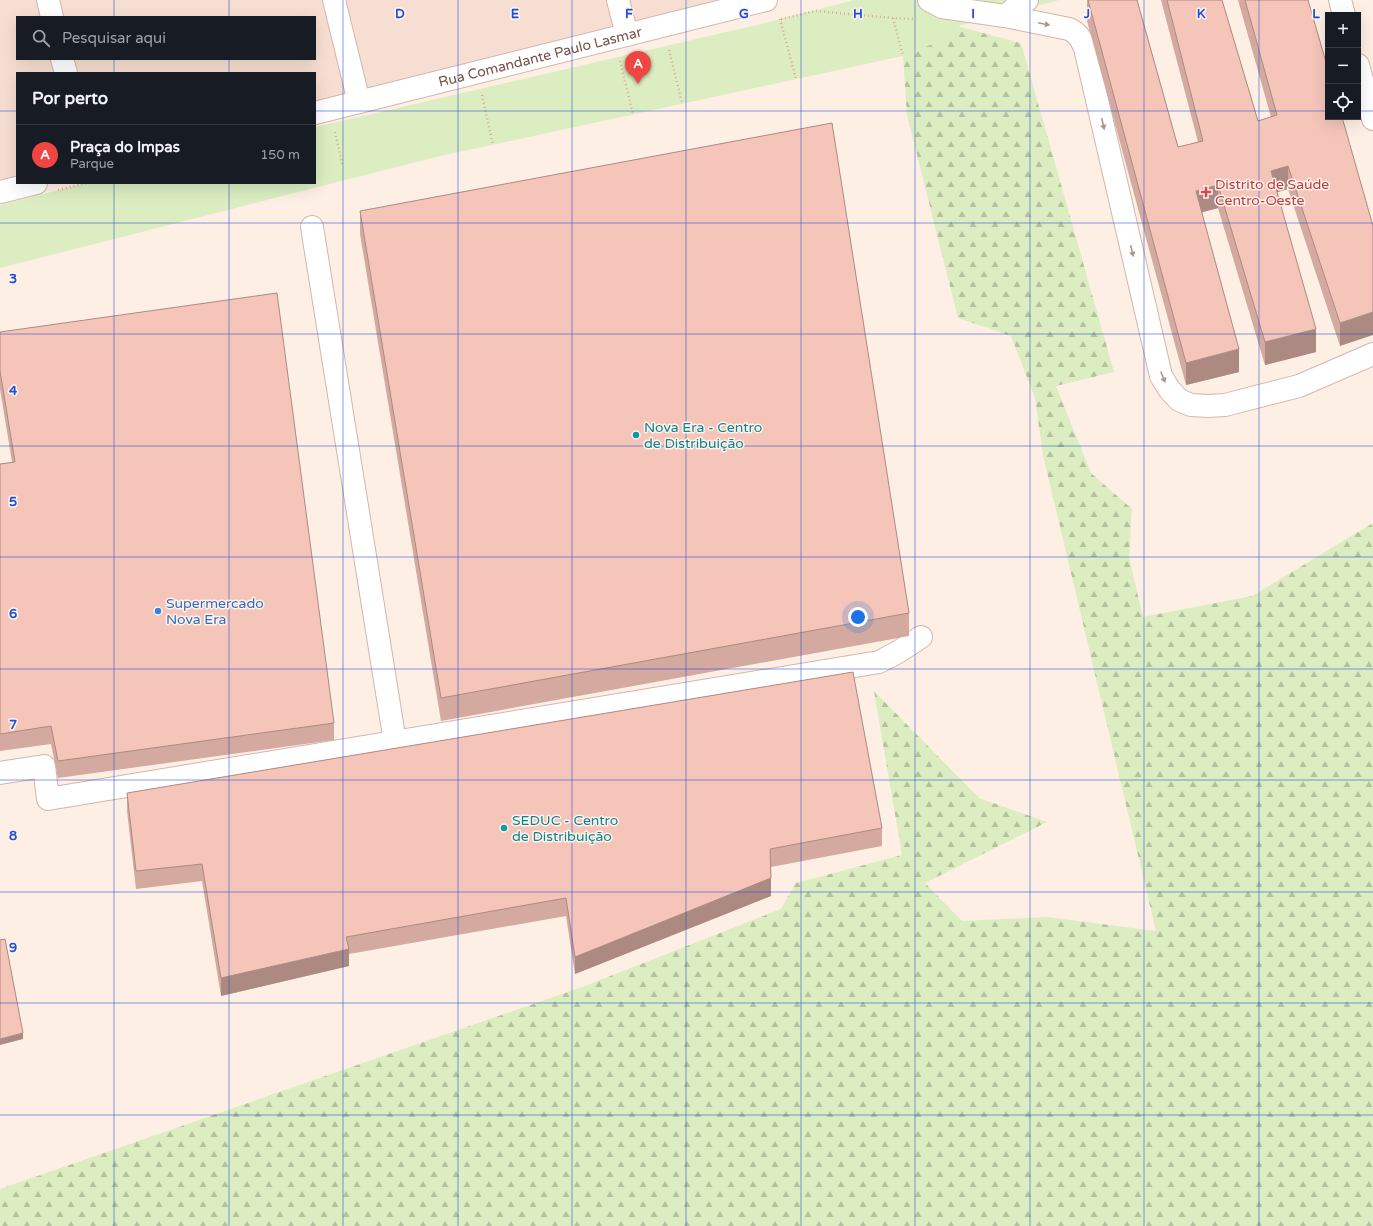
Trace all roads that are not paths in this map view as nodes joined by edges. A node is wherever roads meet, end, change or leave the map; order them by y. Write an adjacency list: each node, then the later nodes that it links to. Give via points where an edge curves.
1 (48, 0): 9 (street)
2 (334, 0): 15 (street)
3 (618, 0): 11 (street)
4 (766, 0): 11 (street, Rua Comandante Paulo Lasmar)
5 (928, 0): 10 (street, via 942,7)
6 (1027, 0): 10 (street)
7 (1340, 0): 8 (street)
8 (1343, 12)
9 (52, 16)
10 (1005, 16): 21 (street, one-way to 21, via 1068,29 1081,39 1161,376 1178,400 1191,405 1226,405 1299,386)
11 (627, 35): 15 (street, Rua Comandante Paulo Lasmar)
12 (62, 60): 13 (street)
13 (66, 72)
14 (1361, 76): 17 (street)
15 (359, 102): 16 (street, Rua Comandante Paulo Lasmar)
16 (316, 113)
17 (1373, 119)
18 (32, 184): 19 (street)
19 (0, 192)
20 (312, 227): 23 (street)
21 (1373, 354)
22 (921, 637): 23 (street, via 879,662)
23 (395, 742): 24 (street, via 48,799 44,766)
24 (0, 773)

